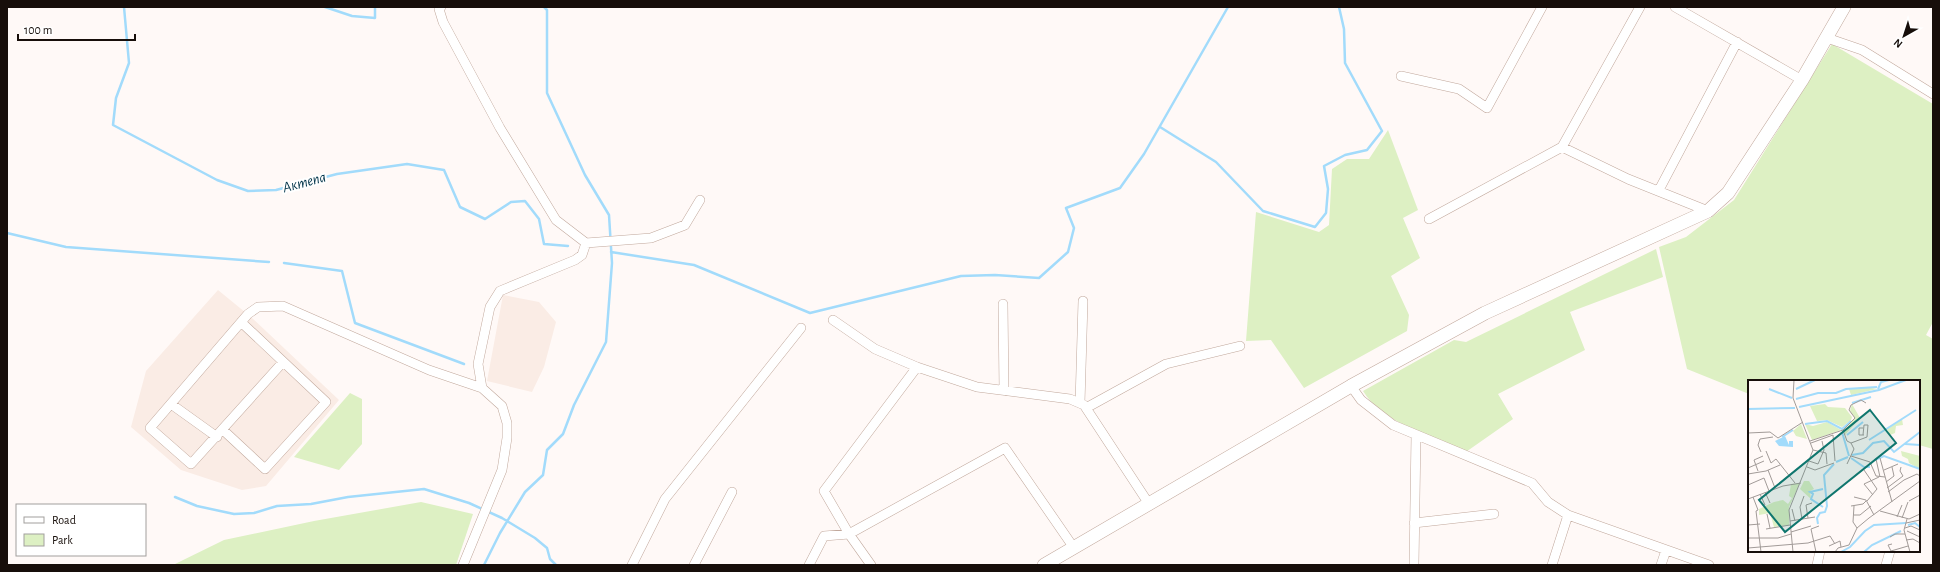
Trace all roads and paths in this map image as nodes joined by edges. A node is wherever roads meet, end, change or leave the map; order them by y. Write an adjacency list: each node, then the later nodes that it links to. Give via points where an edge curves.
1 (441, 7): 16 (street, via 439,8 442,22 500,128 556,220)
2 (1542, 7): 8 (street, via 1487,108 1459,89)
3 (1640, 7): 11 (street)
4 (1675, 7): 7 (street)
5 (1844, 7): 6 (main road)
6 (1827, 38): 9 (main road); 10 (street, via 1862,50)
7 (1737, 42): 9 (street); 12 (street)
8 (1401, 76)
9 (1802, 80): 14 (main road, via 1728,193)
10 (1933, 94)
11 (1562, 147): 12 (street, via 1628,179); 15 (street)
12 (1659, 190): 14 (street)
13 (700, 200): 16 (street, via 685,225 651,238)
14 (1708, 211): 25 (main road, via 1485,312)
15 (1429, 219)
16 (586, 243): 26 (street, via 582,255 575,260 500,291 490,307 478,364)
17 (1083, 301): 29 (street)
18 (1003, 304): 27 (street)
19 (833, 320): 24 (street, via 875,349)
20 (241, 322): 23 (street); 26 (street, via 258,307 283,306 429,370); 28 (street)
21 (801, 328): 44 (street, via 665,499)
22 (1240, 346): 29 (street, via 1166,364)
23 (283, 362): 30 (street); 30 (street, via 326,402 266,469)
24 (918, 367): 27 (street, via 977,387); 38 (street, via 824,490)
25 (1351, 386): 31 (street, via 1361,400 1393,425); 34 (main road)
26 (482, 388): 43 (street, via 502,406 507,423 507,438 502,470)
27 (1004, 391): 29 (street, via 1070,399)
28 (171, 404): 32 (street); 32 (street, via 150,428 191,464)
29 (1083, 406): 34 (street)
30 (223, 430): 32 (street)
31 (1416, 436): 36 (street, via 1532,483 1548,502); 37 (street)
32 (217, 437)
33 (732, 492): 45 (street)
34 (1149, 504): 39 (main road)
35 (1494, 514): 37 (street)
36 (1568, 515): 40 (street); 50 (street)
37 (1414, 523): 49 (street)
38 (849, 534): 39 (street, via 1005,448); 46 (street, via 824,536); 47 (street)
39 (1074, 548): 48 (main road)
40 (1666, 550): 51 (street); 52 (street)
41 (1820, 552): 53 (street)
42 (1890, 552): 54 (street)
43 (463, 565)
44 (632, 565)
45 (694, 565)
46 (809, 565)
47 (871, 565)
48 (1044, 565)
49 (1414, 565)
50 (1552, 565)
51 (1661, 565)
52 (1709, 565)
53 (1817, 565)
54 (1886, 565)

